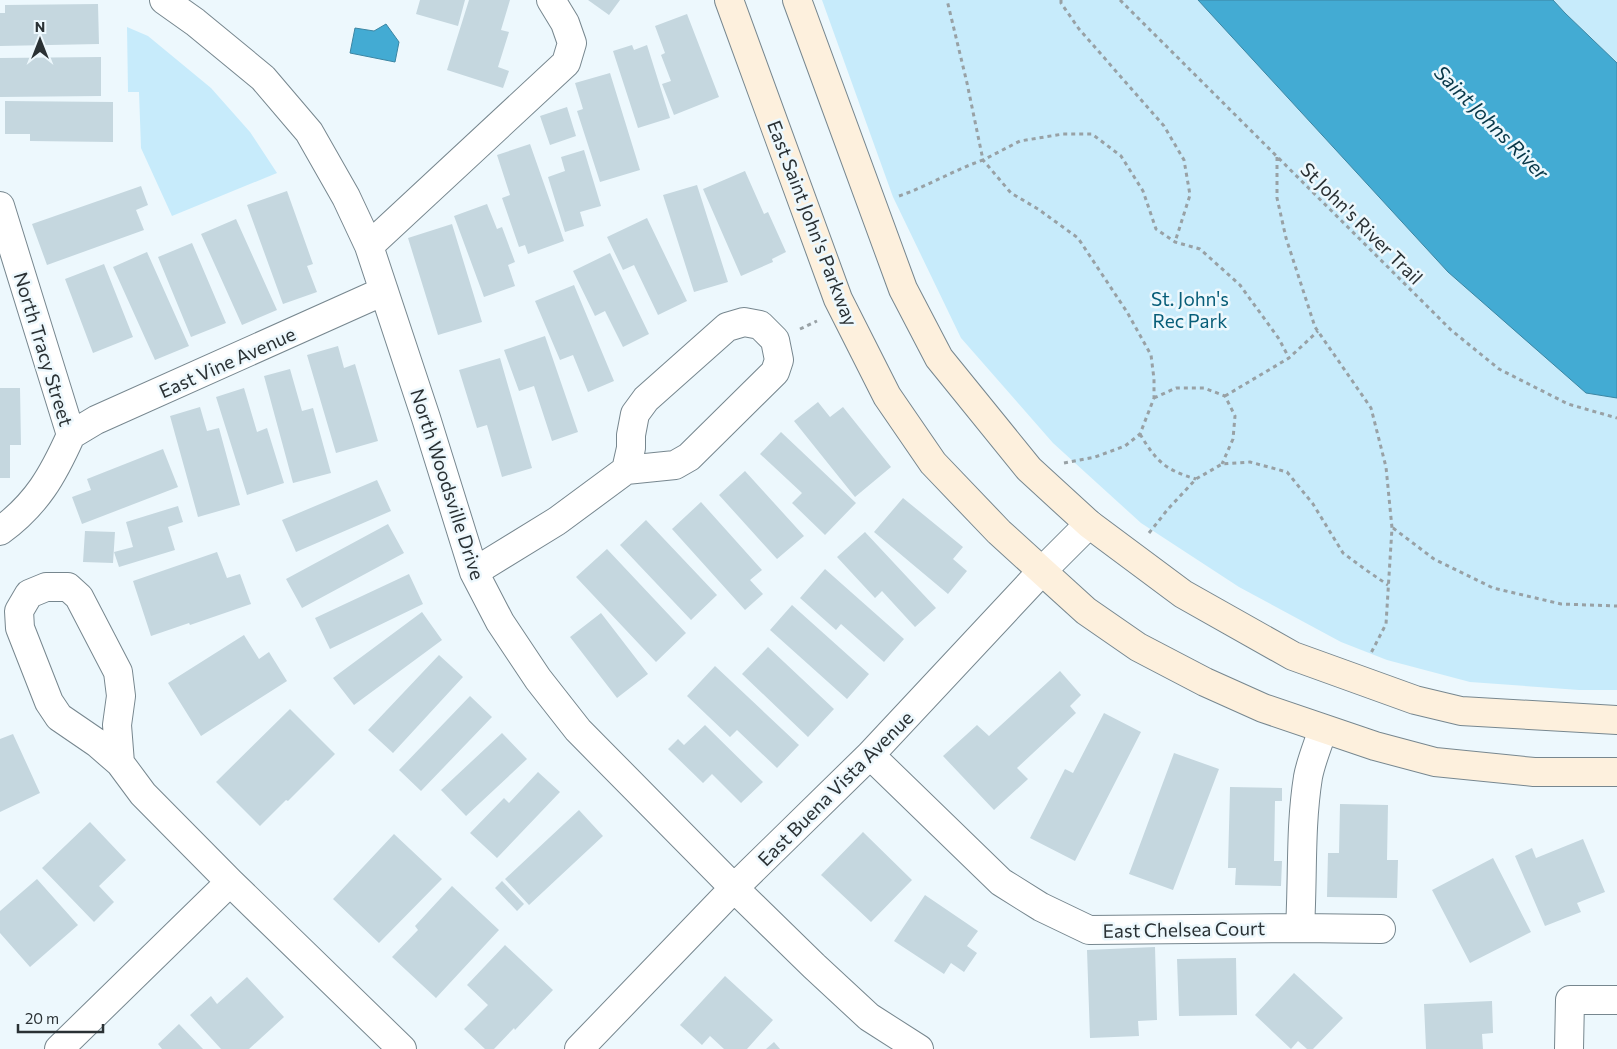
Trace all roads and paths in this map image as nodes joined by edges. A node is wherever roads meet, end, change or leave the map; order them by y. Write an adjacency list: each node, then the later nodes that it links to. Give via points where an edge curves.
1 (164, 0): 13 (street, North Woodsville Drive, via 263,78 309,132)
2 (551, 0): 13 (street, via 565,22 572,43 566,63)
3 (729, 0): 30 (main road, East Saint John's Parkway, via 838,299 887,396 933,464)
4 (797, 0): 10 (main road)
5 (947, 0): 9 (path)
6 (1061, 0): 12 (path, via 1079,29 1164,126 1184,160 1190,195)
7 (1120, 0): 8 (path, St John's River Trail)
8 (1276, 157): 15 (path, via 1277,198 1286,238); 19 (path, St John's River Trail, via 1451,330 1499,369 1568,404)
9 (983, 160): 10 (path, via 921,189); 12 (path, via 1020,141 1063,134 1092,134 1121,156 1143,190 1156,228); 18 (path, via 1011,193 1078,238 1127,312 1150,355)
10 (872, 204): 23 (main road, via 903,289 939,358)
11 (2, 218): 20 (street, North Tracy Street)
12 (1175, 242): 16 (path, via 1200,249 1240,285)
13 (369, 246): 14 (street, North Woodsville Drive)
14 (384, 291): 20 (street, East Vine Avenue); 31 (street, North Woodsville Drive)
15 (1318, 331): 16 (path); 27 (path, via 1371,408 1386,467)
16 (1289, 358): 17 (path)
17 (1225, 396): 18 (path, via 1204,388 1176,388); 22 (path, via 1235,416 1233,439)
18 (1154, 398): 21 (path)
19 (1617, 418)
20 (71, 434): 28 (street, via 56,467 29,506)
21 (1140, 434): 23 (path, via 1125,446 1095,457); 25 (path, via 1151,453 1163,464 1176,473)
22 (1222, 464): 25 (path); 32 (path, via 1250,462 1287,472 1313,504 1342,553)
23 (1029, 469): 26 (main road)
24 (626, 470): 24 (street, via 675,465 689,457 775,372 779,360 775,340 760,325 744,322 727,327 646,399 635,414); 31 (street, via 557,521)
25 (1196, 479): 29 (path)
26 (1089, 524): 29 (main road); 30 (street, East Buena Vista Avenue)
27 (1392, 528): 32 (path); 33 (path, via 1434,559 1494,588 1561,604)
28 (0, 531)
29 (1132, 556): 34 (main road, via 1183,594 1293,656)
30 (1042, 571): 36 (main road, East Saint John's Parkway, via 1086,611 1138,647 1247,701); 37 (street, East Buena Vista Avenue)
31 (474, 572): 41 (street, North Woodsville Drive, via 538,680 578,730)
32 (1388, 584): 34 (path, via 1386,624)
33 (1617, 606)
34 (1358, 679): 35 (main road, via 1415,700 1461,711)
35 (1617, 720)
36 (1323, 729): 39 (main road, East Saint John's Parkway, via 1435,762 1534,772); 42 (street, via 1309,775 1302,827)
37 (870, 755): 41 (street, East Buena Vista Avenue); 42 (street, East Chelsea Court, via 1001,882 1089,930)
38 (120, 763): 38 (street, via 117,724 122,696 118,672 79,597 68,587 46,587 29,594 19,611 20,628 49,702 59,717); 40 (street, via 143,794)
39 (1617, 772)
40 (230, 882): 45 (street); 46 (street)
41 (734, 888): 47 (street, East Buena Vista Avenue); 48 (street, North Woodsville Drive, via 870,1017)
42 (1300, 928): 43 (street, East Chelsea Court)
43 (1381, 929)
44 (1617, 1000): 49 (street, via 1570,1000)
45 (59, 1049)
46 (402, 1049)
47 (579, 1049)
48 (919, 1049)
49 (1569, 1049)

